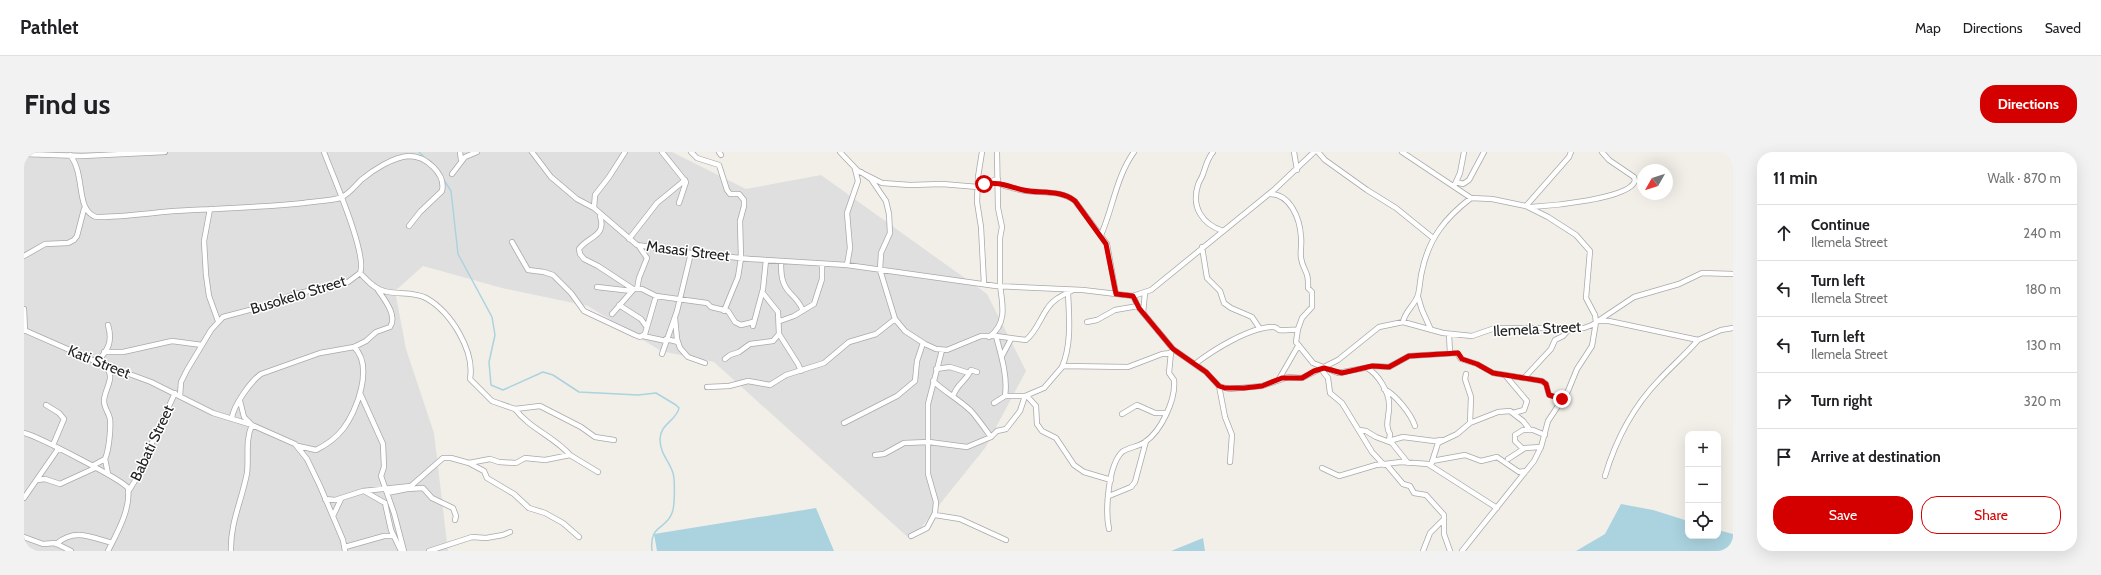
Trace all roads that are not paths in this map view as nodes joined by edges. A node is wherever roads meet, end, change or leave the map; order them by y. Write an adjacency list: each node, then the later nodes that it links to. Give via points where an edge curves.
1 (166, 152): 23 (street)
2 (324, 152): 35 (street, Busokelo Street)
3 (460, 152): 24 (street)
4 (477, 152): 24 (street)
5 (532, 152): 39 (street, Masasi Street, via 551,178 577,199)
6 (625, 152): 39 (street, via 595,195)
7 (662, 152): 29 (street)
8 (691, 152): 53 (street, via 696,158 719,165 727,190 730,194 741,195 744,200 740,221)
9 (840, 152): 25 (street)
10 (982, 152): 32 (street)
11 (997, 152): 30 (street)
12 (1134, 152): 45 (street, via 1119,180)
13 (1213, 152): 44 (street, via 1208,158 1198,186 1196,206 1207,224)
14 (1294, 152): 26 (street)
15 (1314, 152): 26 (street)
16 (1318, 152): 46 (street, via 1324,160 1396,208)
17 (1402, 152): 33 (street)
18 (1464, 152): 31 (street)
19 (1484, 152): 31 (street, via 1469,180 1463,184)
20 (1571, 152): 38 (street)
21 (1602, 152): 38 (street, via 1634,177 1635,181 1631,188 1575,203)
22 (24, 154): 23 (street)
23 (70, 155): 40 (street, via 80,174)
24 (461, 160): 28 (street)
25 (855, 167): 27 (street); 57 (street, via 858,181 847,213 850,248)
26 (1297, 170): 34 (street)
27 (860, 172): 32 (street, via 882,183); 58 (street, via 870,179 886,201 889,214 890,233 881,253)
28 (452, 174)
29 (685, 180): 37 (street); 47 (street, via 657,203)
30 (998, 182): 32 (street); 45 (street, via 1025,191 1071,197); 62 (street, via 998,208 1002,227)
31 (1456, 182): 33 (street)
32 (979, 186): 61 (street, via 977,202)
33 (1454, 188): 36 (street)
34 (1270, 194): 44 (street); 94 (street, via 1285,198 1294,210 1301,230 1301,259 1309,276 1308,288 1312,292 1313,301 1312,307)
35 (340, 198): 41 (street); 43 (street, via 379,167 404,157 421,159 441,176 443,190); 59 (street, Busokelo Street, via 348,215 362,263)
36 (1471, 198): 38 (street, via 1492,199); 46 (street, via 1441,226)
37 (679, 204)
38 (1528, 207): 87 (street, via 1576,235 1590,251 1586,298)
39 (594, 208): 42 (street, Masasi Street)
40 (84, 209): 41 (street, via 96,217 130,217); 52 (street, via 78,236 74,240 68,243 45,244)
41 (210, 209): 83 (street, via 204,241 206,271 209,296)
42 (600, 214): 47 (street, Masasi Street); 65 (street, via 603,224 601,229 592,240 580,247 580,254)
43 (409, 226)
44 (1223, 231): 50 (street)
45 (1101, 235): 69 (street, via 1110,256)
46 (1433, 238): 70 (street)
47 (629, 240): 49 (street, Masasi Street)
48 (512, 242): 98 (street, via 528,270 553,275 568,289 584,311 635,335)
49 (638, 245): 51 (street, Masasi Street); 65 (street, via 647,258)
50 (1202, 247): 68 (street); 92 (street, via 1207,278 1220,291 1224,303 1252,317)
51 (691, 253): 53 (street, Masasi Street); 73 (street)
52 (24, 256)
53 (741, 258): 54 (street, Masasi Street); 78 (street, via 738,277)
54 (766, 260): 55 (street, Masasi Street); 67 (street)
55 (781, 261): 56 (street, Masasi Street); 77 (street, via 784,286)
56 (822, 264): 57 (street, Masasi Street); 77 (street, via 822,279 816,301)
57 (847, 265): 58 (street, Masasi Street)
58 (880, 270): 61 (street, Masasi Street); 82 (street)
59 (360, 273): 64 (street); 83 (street, Busokelo Street, via 348,282 295,294)
60 (1733, 274): 87 (street, via 1702,274 1679,284 1642,294 1624,302)
61 (984, 284): 62 (street, Masasi Street)
62 (1000, 286): 66 (street, Masasi Street); 100 (street, via 1002,321 996,332)
63 (597, 287): 65 (street)
64 (377, 288): 109 (street, via 390,309 392,324); 146 (street, via 384,292 416,295 434,304 466,345 472,366 472,383 492,401)
65 (634, 290): 71 (street); 74 (street)
66 (1071, 291): 69 (street, Masasi Street); 101 (street, via 1059,296 1049,306 1027,340); 121 (street, via 1068,351)
67 (762, 292): 78 (street, via 753,324 737,324 728,312); 84 (street, via 776,309)
68 (1145, 293): 72 (street); 79 (street)
69 (1116, 294): 72 (street, Masasi Street)
70 (1418, 295): 86 (street, via 1406,312); 95 (street)
71 (656, 296): 73 (street); 89 (street)
72 (1133, 296): 75 (street)
73 (680, 300): 78 (street, via 707,303); 81 (street)
74 (619, 305): 80 (street); 89 (street, via 641,319)
75 (1138, 306): 79 (street); 85 (street, via 1115,310 1098,320)
76 (24, 310): 93 (street)
77 (802, 310): 84 (street)
78 (724, 311)
79 (1143, 313): 107 (street)
80 (612, 314)
81 (675, 318): 102 (street); 104 (street)
82 (895, 319): 105 (street); 125 (street, via 876,334 849,342 824,363)
83 (218, 320): 106 (street)
84 (780, 321): 96 (street)
85 (1087, 322)
86 (1403, 322): 95 (street, Ilemela Street); 122 (street, Ilemela Street, via 1379,327 1354,348)
87 (1596, 322): 90 (street, Ilemela Street, via 1587,327); 103 (street, Ilemela Street, via 1609,322); 142 (street, via 1592,346)
88 (108, 324): 111 (street, via 111,339 110,346)
89 (646, 326): 98 (street)
90 (1570, 328): 97 (street, Ilemela Street, via 1496,328 1474,336); 130 (street, via 1555,340 1551,349)
91 (1733, 328): 103 (street)
92 (1260, 329): 94 (street, via 1273,327 1279,330); 119 (street, via 1216,349)
93 (25, 330): 117 (street, Kati Street)
94 (1297, 330): 108 (street)
95 (1431, 330): 97 (street, Ilemela Street)
96 (780, 334): 116 (street, via 773,341 750,344); 125 (street)
97 (1449, 334): 112 (street)
98 (643, 336): 102 (street)
99 (996, 336): 100 (street); 101 (street); 115 (street)
100 (989, 337): 110 (street, via 975,338)
101 (1012, 339): 115 (street)
102 (666, 340): 104 (street); 114 (street)
103 (1698, 340): 184 (street, via 1634,409 1615,444)
104 (678, 342): 118 (street, via 688,357)
105 (923, 343): 110 (street); 151 (street, via 917,360 914,382 897,396)
106 (202, 345): 111 (street, via 172,341 123,352); 138 (street, via 182,382)
107 (1171, 346): 113 (street); 119 (street)
108 (1298, 346): 122 (street, via 1311,361); 131 (street)
109 (354, 347): 137 (street, via 362,364); 143 (street, via 320,353 265,372 253,380)
110 (942, 350): 124 (street)
111 (104, 352): 117 (street)
112 (1450, 352): 123 (street, via 1409,356 1389,367); 129 (street, via 1458,353 1462,359 1477,364 1489,372)
113 (1171, 353): 121 (street, via 1128,367); 148 (street, via 1169,374 1175,386 1173,399)
114 (662, 354)
115 (1002, 356): 140 (street)
116 (725, 359)
117 (97, 362): 120 (street, Kati Street)
118 (705, 363)
119 (1195, 364): 133 (street)
120 (104, 365): 136 (street, Kati Street); 172 (street, via 109,369 111,377 104,402 110,419 110,442)
121 (1062, 367): 141 (street, via 1044,388)
122 (1323, 368): 123 (street, via 1342,373); 131 (street, Ilemela Street, via 1302,378); 155 (street, via 1330,392 1342,403 1349,418)
123 (1368, 368): 135 (street, via 1377,376)
124 (936, 369): 127 (street, via 950,367); 132 (street)
125 (801, 371): 134 (street, via 786,375 769,386 748,381 729,386)
126 (977, 372): 127 (street, via 971,370)
127 (969, 374): 139 (street, via 957,385)
128 (1466, 374): 152 (street, via 1465,379 1471,397)
129 (1505, 375): 130 (street); 147 (street, via 1527,401 1524,410)
130 (1525, 377): 142 (street, via 1542,381 1546,384 1549,395)
131 (1279, 379): 133 (street, Ilemela Street, via 1262,386)
132 (933, 381): 139 (street); 164 (street, via 928,404)
133 (1219, 386): 174 (street, via 1225,417 1232,435)
134 (707, 387)
135 (1384, 390): 154 (street, via 1397,398); 163 (street, via 1390,405 1387,429 1390,434)
136 (175, 393): 138 (street, Kati Street); 190 (street, Babati Street, via 141,471)
137 (360, 393): 165 (street, via 349,420 331,441 313,450); 187 (street, via 383,444 382,476)
138 (180, 396): 150 (street, Kati Street, via 213,413)
139 (953, 396): 159 (street, via 970,410)
140 (1005, 396): 141 (street); 144 (street)
141 (1026, 396): 159 (street, via 1020,411 1006,429 997,431); 186 (street, via 1036,406 1037,424 1042,431 1056,438 1074,465 1084,472)
142 (1562, 399): 158 (street, via 1548,421)
143 (240, 401): 150 (street, via 233,410); 153 (street, via 244,417)
144 (994, 403)
145 (46, 405): 166 (street, via 64,419)
146 (515, 409): 160 (street, via 540,406 595,437); 170 (street, via 532,427 560,444)
147 (1513, 412): 152 (street, via 1498,412); 156 (street)
148 (1166, 413): 149 (street, via 1155,413 1135,405); 162 (street)
149 (1122, 414)
150 (232, 418): 153 (street, Kati Street)
151 (844, 423)
152 (1470, 423): 161 (street, via 1457,434)
153 (252, 424): 165 (street); 213 (street, via 248,437 247,472 232,524)
154 (1415, 426)
155 (1359, 430): 163 (street); 178 (street, via 1378,460)
156 (1530, 430): 158 (street); 169 (street, via 1523,430 1514,436 1515,441)
157 (24, 433): 166 (street)
158 (1544, 435): 167 (street)
159 (991, 437): 164 (street, via 967,446)
160 (614, 440)
161 (1443, 440): 163 (street, via 1403,437); 177 (street, via 1437,446)
162 (1146, 441): 186 (street, via 1123,452 1113,468); 192 (street, via 1135,482 1131,487)
163 (1389, 441): 176 (street)
164 (929, 442): 171 (street, via 904,442 884,454); 197 (street, via 928,478 936,502)
165 (295, 444): 194 (street, via 307,460)
166 (53, 445): 168 (street)
167 (1541, 447): 169 (street); 181 (street)
168 (58, 449): 179 (street); 185 (street)
169 (1523, 449): 173 (street)
170 (570, 455): 175 (street, via 544,460 525,458 516,463 490,459); 182 (street)
171 (875, 455)
172 (105, 459): 179 (street); 183 (street)
173 (1508, 459)
174 (1230, 462)
175 (469, 463): 188 (street, via 443,458); 206 (street, via 484,470 487,478 514,494 529,508 554,518)
176 (1408, 463): 177 (street); 178 (street)
177 (1431, 463): 181 (street, via 1465,455 1481,461 1497,457 1519,472); 196 (street, via 1455,483)
178 (1385, 465): 180 (street, via 1376,465 1344,476); 199 (street, via 1400,481 1410,486 1412,492 1427,496 1444,515)
179 (93, 467): 183 (street); 185 (street, via 60,484 45,479)
180 (1322, 468)
181 (1526, 471): 196 (street)
182 (598, 472)
183 (108, 474): 190 (street, via 126,485)
184 (1604, 476)
185 (37, 480): 193 (street)
186 (1111, 480): 192 (street)
187 (385, 487): 188 (street); 189 (street); 191 (street)
188 (409, 487): 191 (street); 200 (street, via 423,488 432,498 453,508)
189 (363, 491): 195 (street); 203 (street, via 385,503)
190 (128, 492): 208 (street, via 128,502)
191 (387, 493): 215 (street)
192 (1109, 496): 201 (street, via 1106,511)
193 (24, 498)
194 (325, 499): 195 (street); 198 (street)
195 (341, 499): 198 (street)
196 (1497, 508): 219 (street)
197 (935, 515): 204 (street, via 927,528); 207 (street, via 960,519)
198 (333, 516): 210 (street)
199 (1444, 519): 217 (street, via 1430,534); 218 (street, via 1444,534)
200 (455, 520)
201 (1109, 529)
202 (510, 532): 216 (street, via 486,538 472,537)
203 (393, 536): 210 (street, via 384,536); 214 (street)
204 (910, 536)
205 (24, 537): 209 (street, via 43,544)
206 (579, 537)
207 (1006, 540)
208 (112, 543): 209 (street, via 75,534 66,536); 212 (street)
209 (56, 544): 211 (street)
210 (345, 549)
211 (71, 551)
212 (108, 551)
213 (231, 551)
214 (401, 551)
215 (404, 551)
216 (429, 551)
217 (1423, 551)
218 (1450, 551)
219 (1462, 551)

